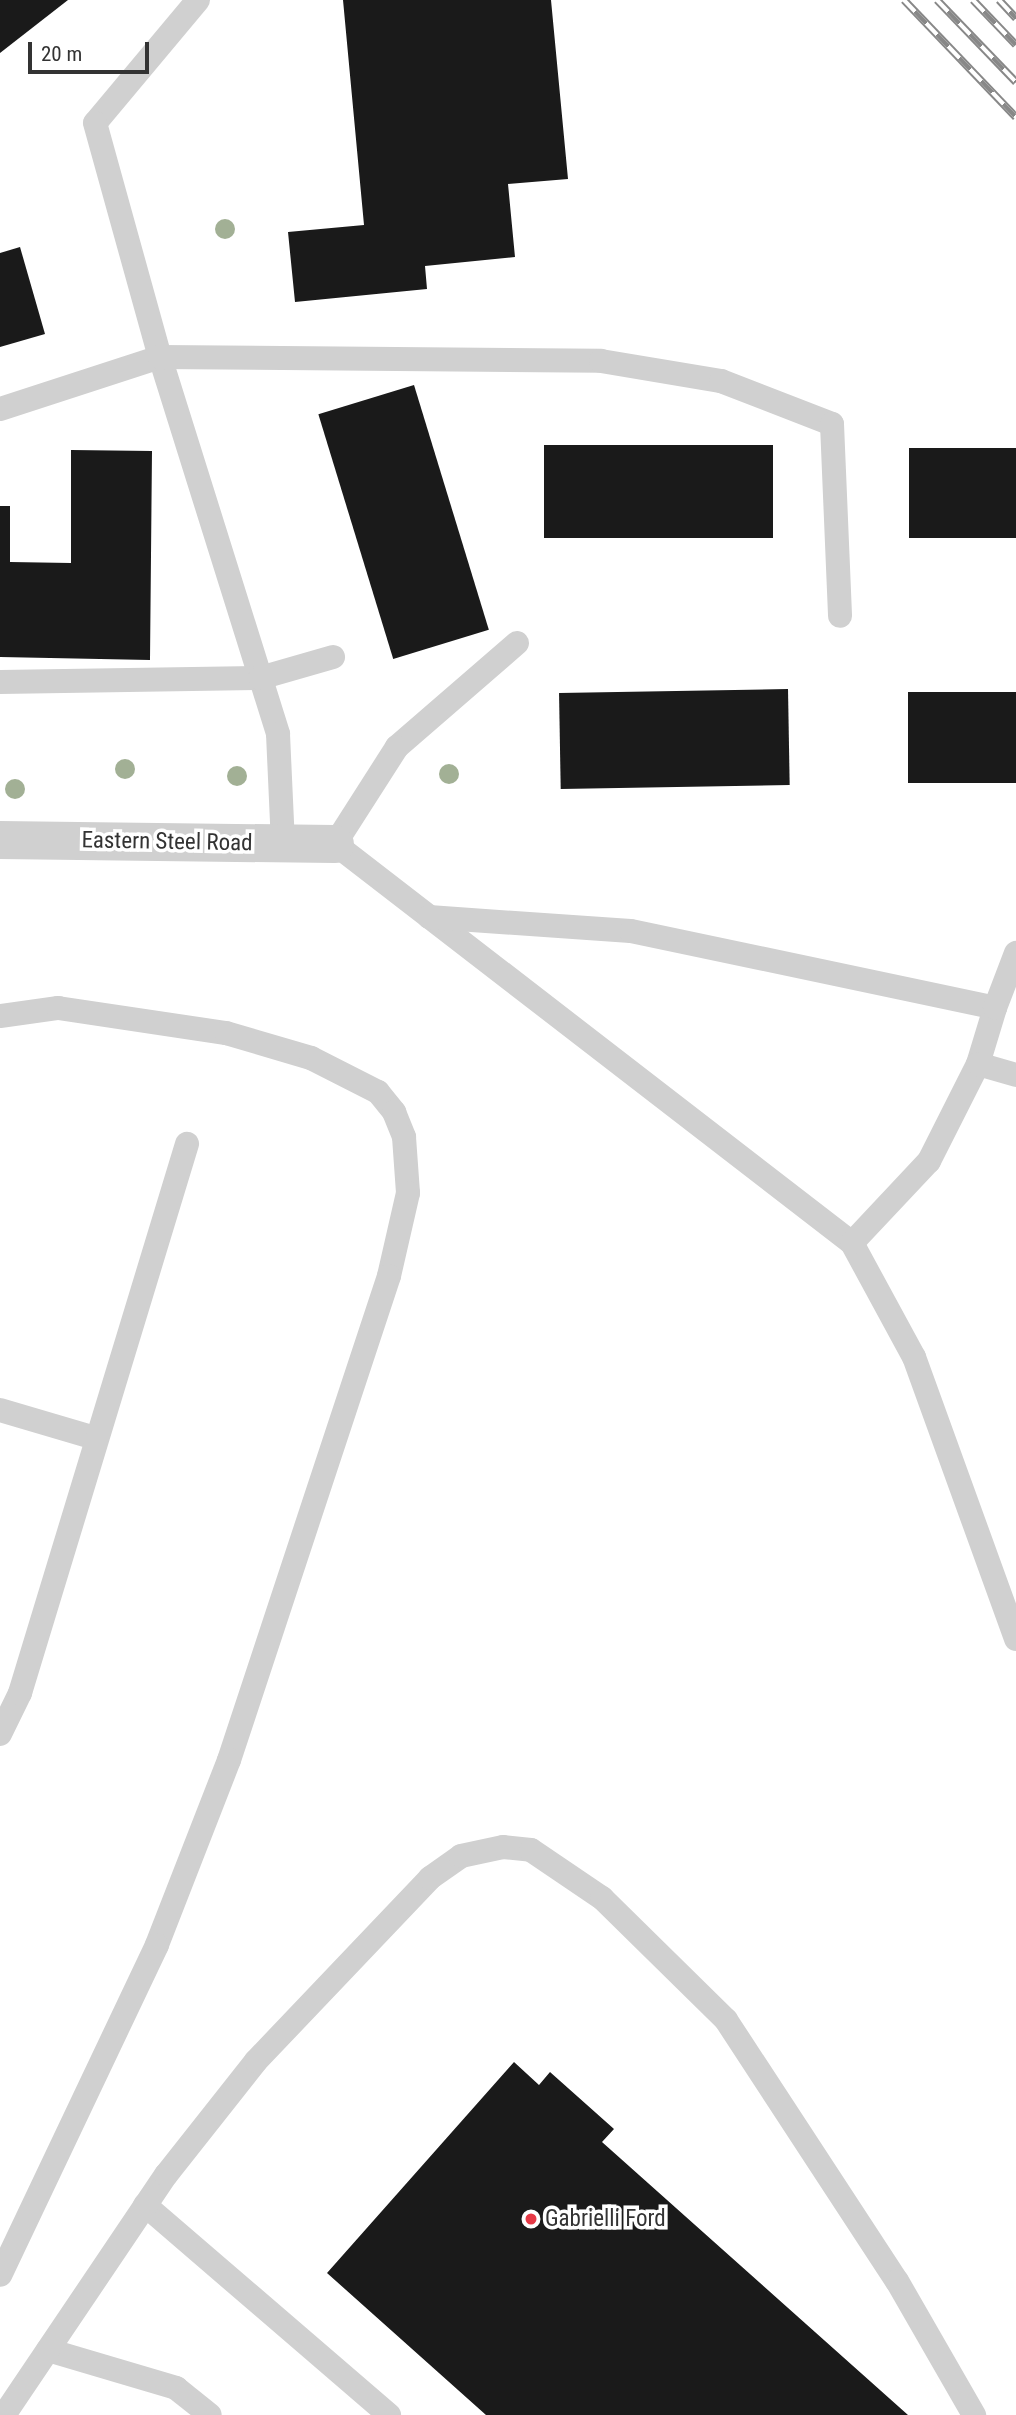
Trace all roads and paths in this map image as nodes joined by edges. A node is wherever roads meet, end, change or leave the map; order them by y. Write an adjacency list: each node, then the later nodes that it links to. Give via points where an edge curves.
1 (198, 0): 2 (lane, via 95,123)
2 (160, 357): 3 (lane); 4 (lane, via 601,361 721,381 832,424); 7 (lane)
3 (0, 409)
4 (840, 616)
5 (517, 643): 11 (lane, via 397,747)
6 (333, 657): 7 (lane)
7 (260, 678): 8 (lane); 10 (lane, via 278,734)
8 (0, 682)
9 (0, 840): 10 (street, Eastern Steel Road)
10 (283, 843): 11 (street, Eastern Steel Road)
11 (335, 844): 12 (lane)
12 (429, 918): 14 (lane, via 631,931); 19 (lane)
13 (1016, 953): 14 (lane)
14 (995, 1008): 16 (lane)
15 (0, 1016): 25 (lane, via 58,1008 226,1033 311,1058 378,1092 394,1112 408,1162 404,1221 389,1276 229,1760 157,1945)
16 (978, 1064): 17 (lane); 19 (lane, via 929,1161)
17 (1016, 1075)
18 (187, 1144): 21 (lane)
19 (852, 1242): 22 (lane, via 914,1357)
20 (0, 1410): 21 (lane)
21 (95, 1438): 23 (lane, via 20,1693)
22 (1016, 1639)
23 (0, 1734)
24 (145, 2205): 26 (lane); 29 (lane); 30 (lane, via 256,2061 430,1878 475,1851 531,1850 602,1898 726,2020 897,2281)
25 (0, 2275)
26 (48, 2350): 27 (lane); 28 (lane, via 176,2388)
27 (4, 2415)
28 (211, 2415)
29 (389, 2415)
30 (974, 2415)

